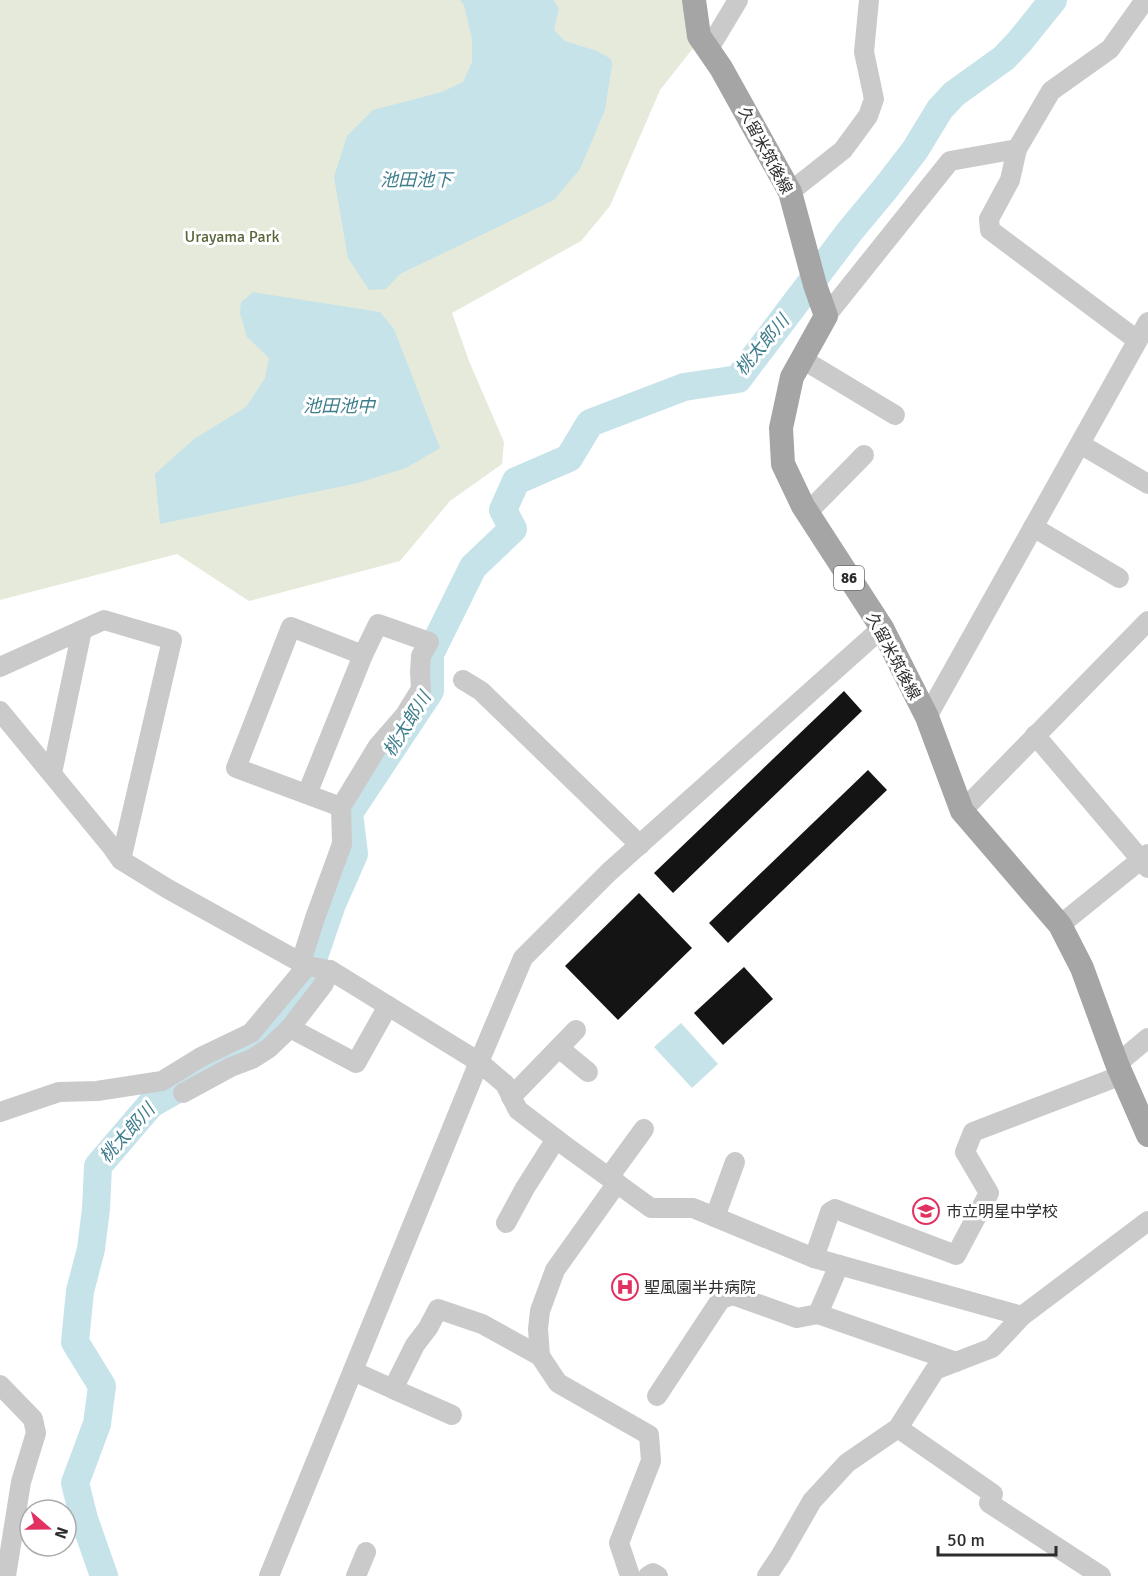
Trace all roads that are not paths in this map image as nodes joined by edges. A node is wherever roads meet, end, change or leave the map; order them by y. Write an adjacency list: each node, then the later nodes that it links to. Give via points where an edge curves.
1 (694, 0): 5 (main road, 久留米筑後線, via 699,36)
2 (738, 0): 5 (street)
3 (869, 0): 7 (street, via 864,52 874,99 868,116 843,150)
4 (1143, 3): 6 (street, via 1110,50 1052,91)
5 (708, 50): 7 (main road, 久留米筑後線)
6 (1017, 149): 8 (street, via 950,161); 10 (street, via 1010,180 989,219 990,230)
7 (790, 192): 8 (main road, 久留米筑後線)
8 (826, 316): 11 (main road, 久留米筑後線 / 86)
9 (1148, 322): 10 (street)
10 (1137, 340): 13 (street)
11 (802, 359): 12 (street); 16 (main road, 久留米筑後線 / 86, via 792,377 781,428 783,464)
12 (896, 416)
13 (1080, 444): 15 (street); 17 (street)
14 (864, 455): 16 (street)
15 (1148, 484)
16 (807, 513): 20 (main road, 久留米筑後線 / 86)
17 (1033, 527): 18 (street); 26 (street)
18 (1119, 578)
19 (1148, 621): 27 (street)
20 (882, 628): 26 (main road, 久留米筑後線 / 86); 32 (street)
21 (82, 630): 23 (street); 28 (street); 33 (street, via 104,620 172,640)
22 (363, 654): 29 (street); 29 (street, via 291,627 236,768); 30 (street, via 378,624 429,642 421,656 421,689 378,746)
23 (0, 667)
24 (463, 680): 32 (street, via 481,691)
25 (0, 711): 28 (street)
26 (927, 717): 31 (main road, 久留米筑後線 / 86)
27 (1035, 735): 31 (street); 34 (street)
28 (52, 773): 33 (street)
29 (308, 794): 30 (street)
30 (341, 807): 36 (street, via 342,844 315,918)
31 (962, 811): 35 (main road, 久留米筑後線 / 86)
32 (640, 845): 43 (street, via 523,958)
33 (121, 860): 36 (street)
34 (1146, 861): 35 (street)
35 (1060, 925): 44 (main road, 久留米筑後線 / 86, via 1082,968)
36 (304, 964): 37 (street); 48 (street, via 251,1033 162,1081 97,1091 59,1092)
37 (330, 970): 38 (street); 39 (street)
38 (388, 1006): 39 (street, via 356,1063); 43 (street)
39 (290, 1028): 46 (street, via 252,1059)
40 (576, 1030): 42 (street)
41 (1148, 1038): 44 (street)
42 (559, 1048): 45 (street); 47 (street)
43 (479, 1062): 47 (street, via 505,1084); 63 (street)
44 (1119, 1069): 50 (main road, 久留米筑後線 / 86); 57 (street, via 973,1132 965,1152 989,1193 956,1255 835,1209 830,1212)
45 (588, 1072)
46 (183, 1093)
47 (512, 1097): 51 (street, via 518,1110)
48 (0, 1112)
49 (644, 1129): 53 (street)
50 (1148, 1135)
51 (556, 1139): 53 (street); 56 (street)
52 (735, 1162): 54 (street)
53 (613, 1180): 54 (street, via 651,1208 693,1208); 61 (street, via 555,1270 540,1311)
54 (715, 1217): 57 (street)
55 (1148, 1221): 60 (street)
56 (506, 1223)
57 (814, 1258): 58 (street)
58 (839, 1265): 59 (street); 60 (street)
59 (818, 1314): 62 (street); 66 (street, via 797,1318 733,1295 721,1299)
60 (1022, 1316): 62 (street, via 992,1348)
61 (540, 1356): 65 (street, via 482,1324 438,1309); 73 (street, via 558,1383 649,1435 651,1461 619,1544)
62 (956, 1362): 68 (street, via 935,1370)
63 (353, 1371): 65 (street); 71 (street)
64 (0, 1385): 70 (street, via 33,1419 36,1433 21,1482)
65 (393, 1389): 67 (street)
66 (657, 1396)
67 (452, 1415)
68 (898, 1428): 76 (street, via 847,1463 812,1501); 77 (street, via 993,1494 989,1503)
69 (366, 1552): 72 (street)
70 (6, 1576)
71 (269, 1576)
72 (356, 1576)
73 (630, 1576)
74 (648, 1576): 75 (street)
75 (658, 1576)
76 (767, 1576)
77 (1101, 1576)

